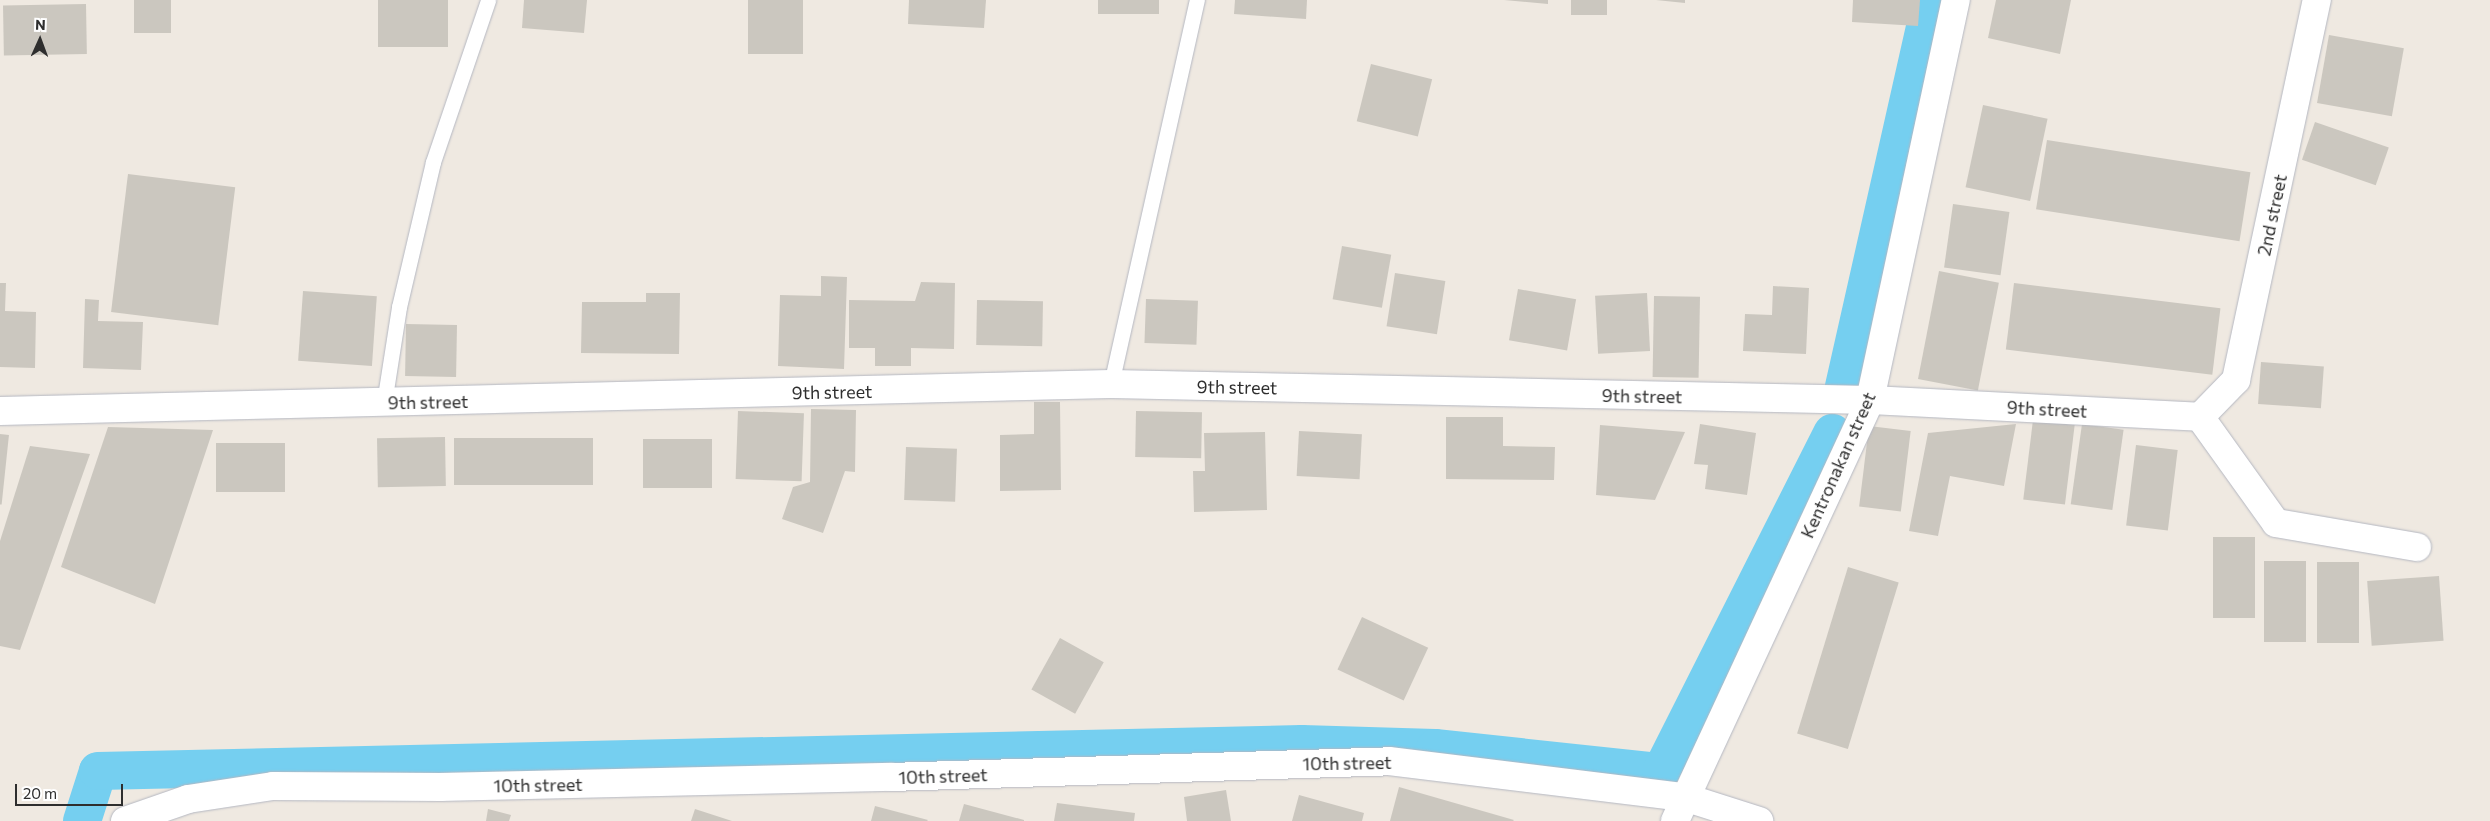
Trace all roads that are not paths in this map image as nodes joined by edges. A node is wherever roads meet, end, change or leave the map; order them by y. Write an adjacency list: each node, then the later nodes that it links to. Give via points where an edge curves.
1 (488, 0): 7 (lane, via 433,162 399,307)
2 (1197, 0): 5 (lane)
3 (1956, 0): 6 (street, Kentronakan street)
4 (2318, 0): 9 (street, 2nd street, via 2236,380)
5 (1110, 384): 6 (street, 9th street); 7 (street, 9th street)
6 (1870, 400): 9 (street, 9th street); 11 (street, Kentronakan street)
7 (384, 403): 8 (street, 9th street)
8 (0, 411)
9 (2200, 416): 10 (street, via 2276,523)
10 (2417, 547)
11 (1679, 809): 12 (street, 10th street, via 1389,761 890,778 442,787 273,786 188,799); 13 (street, 10th street)
12 (125, 821)
13 (1759, 821)

